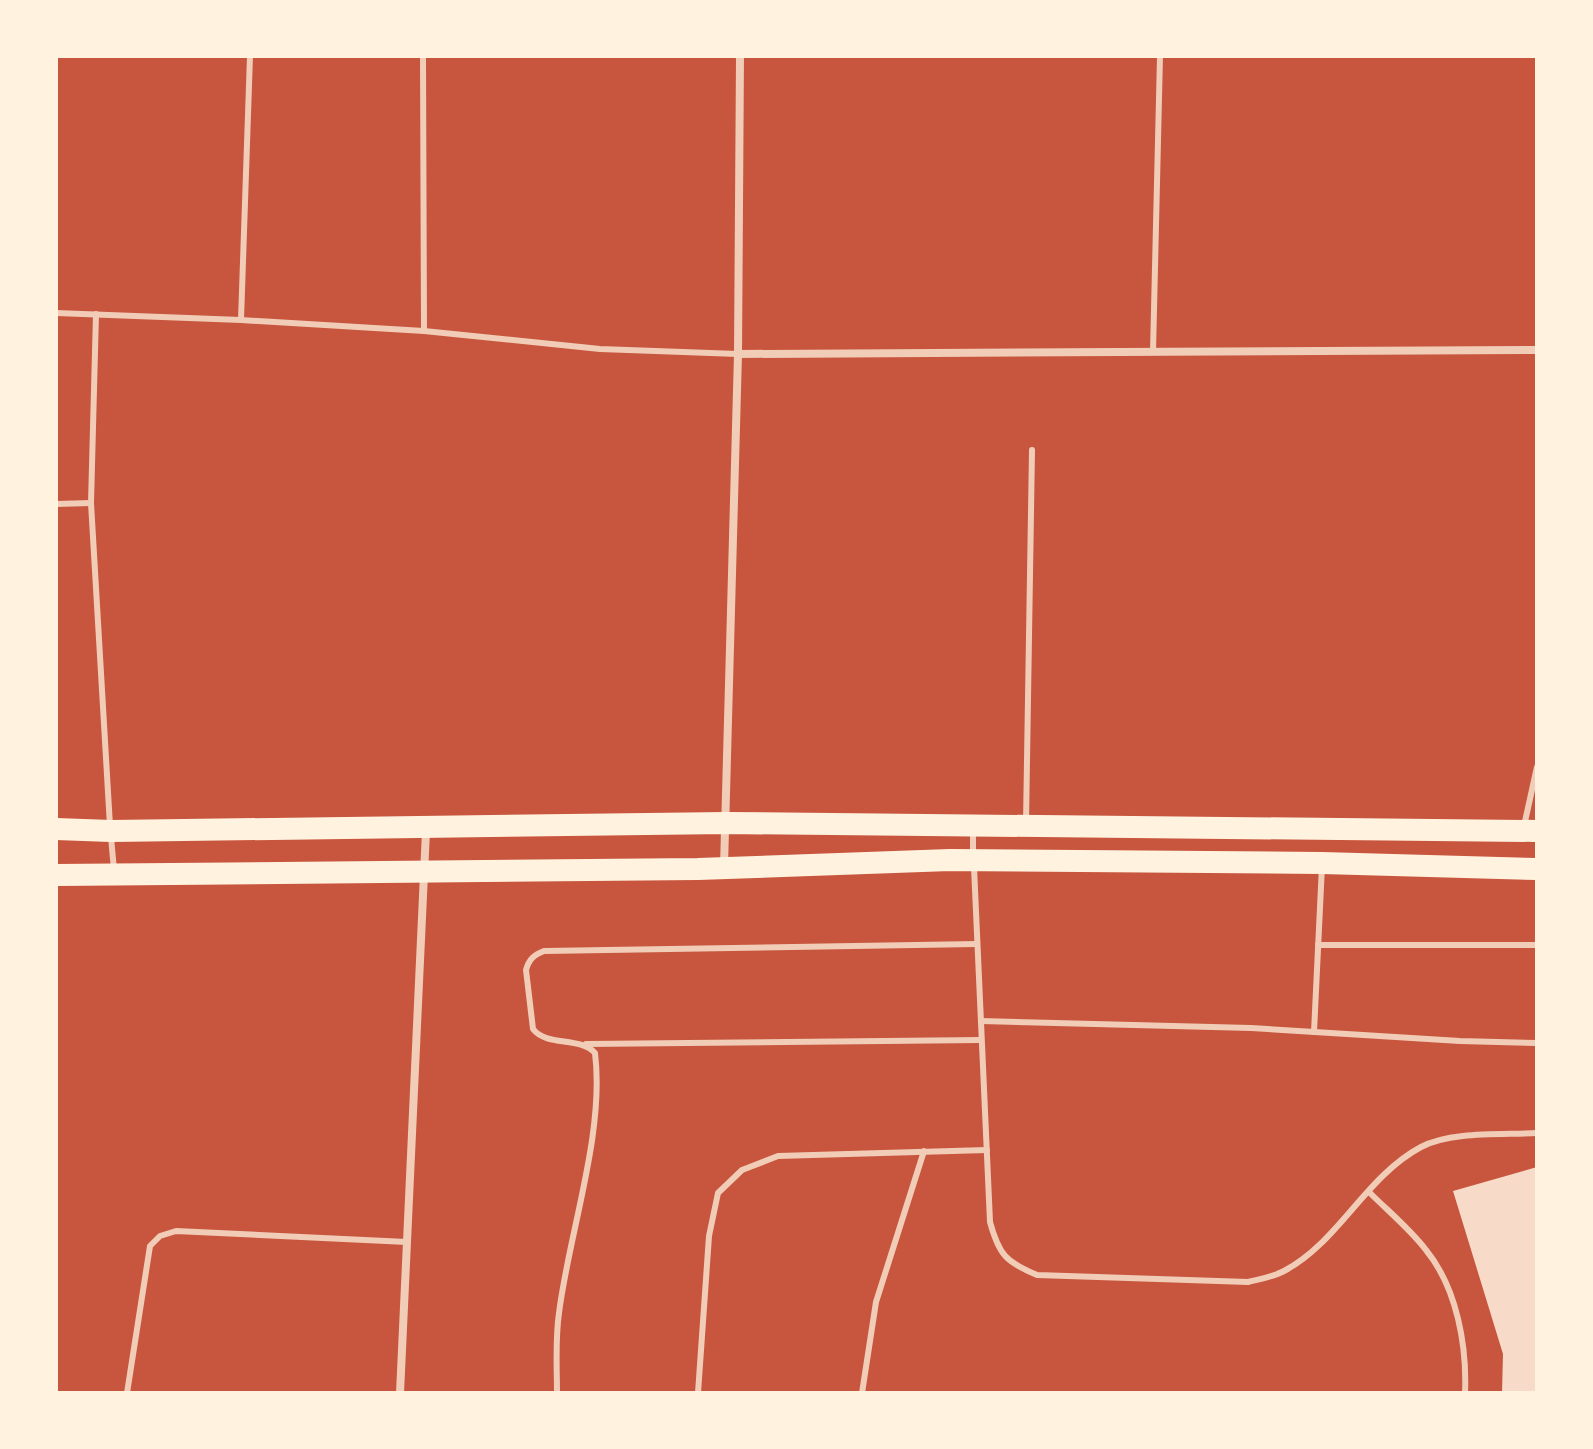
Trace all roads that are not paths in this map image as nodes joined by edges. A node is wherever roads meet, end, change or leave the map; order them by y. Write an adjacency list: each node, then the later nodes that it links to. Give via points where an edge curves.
1 (250, 56): 7 (lane)
2 (423, 56): 8 (lane)
3 (740, 56): 11 (street)
4 (1160, 56): 10 (lane)
5 (56, 313): 6 (lane)
6 (96, 314): 7 (lane); 13 (lane)
7 (241, 320): 8 (lane)
8 (424, 331): 11 (lane, via 600,349)
9 (1537, 350): 10 (street)
10 (1153, 352): 11 (street)
11 (738, 354): 16 (street)
12 (1032, 450): 18 (lane)
13 (91, 503): 14 (lane); 21 (lane)
14 (56, 504)
15 (1537, 767): 23 (lane)
16 (726, 823): 17 (highway); 19 (highway); 26 (street)
17 (973, 825): 18 (highway); 24 (lane)
18 (1025, 825): 22 (highway)
19 (426, 826): 21 (highway); 29 (street)
20 (56, 829): 21 (highway)
21 (111, 831): 31 (lane)
22 (1482, 831): 23 (highway); 27 (highway)
23 (1530, 831)
24 (973, 860): 25 (highway); 26 (highway); 32 (lane)
25 (1322, 863): 27 (highway); 33 (lane)
26 (724, 868): 29 (highway)
27 (1483, 868): 28 (highway)
28 (1537, 869)
29 (424, 872): 31 (highway); 44 (street)
30 (56, 875): 31 (highway)
31 (114, 875)
32 (977, 944): 35 (lane); 39 (lane, via 535,954 526,970 533,1029 544,1037)
33 (1318, 945): 34 (lane); 36 (lane)
34 (1537, 945)
35 (981, 1021): 36 (lane); 37 (lane)
36 (1314, 1032): 38 (lane)
37 (981, 1040): 39 (lane); 41 (lane)
38 (1537, 1043)
39 (586, 1044): 47 (lane, via 597,1065 592,1131 559,1314)
40 (1537, 1133): 43 (lane, via 1460,1137 1423,1146 1392,1166)
41 (987, 1150): 42 (lane); 43 (lane, via 990,1222 997,1248 1013,1265 1037,1275 1248,1282 1282,1273 1313,1252)
42 (924, 1151): 48 (lane, via 778,1156 742,1170 718,1193 709,1236); 49 (lane, via 876,1302)
43 (1369, 1192): 50 (lane, via 1428,1251 1452,1296 1466,1363)
44 (407, 1242): 45 (lane, via 176,1231 160,1236 150,1246); 46 (street)
45 (127, 1393)
46 (400, 1393)
47 (557, 1393)
48 (698, 1393)
49 (862, 1393)
50 (1465, 1393)

